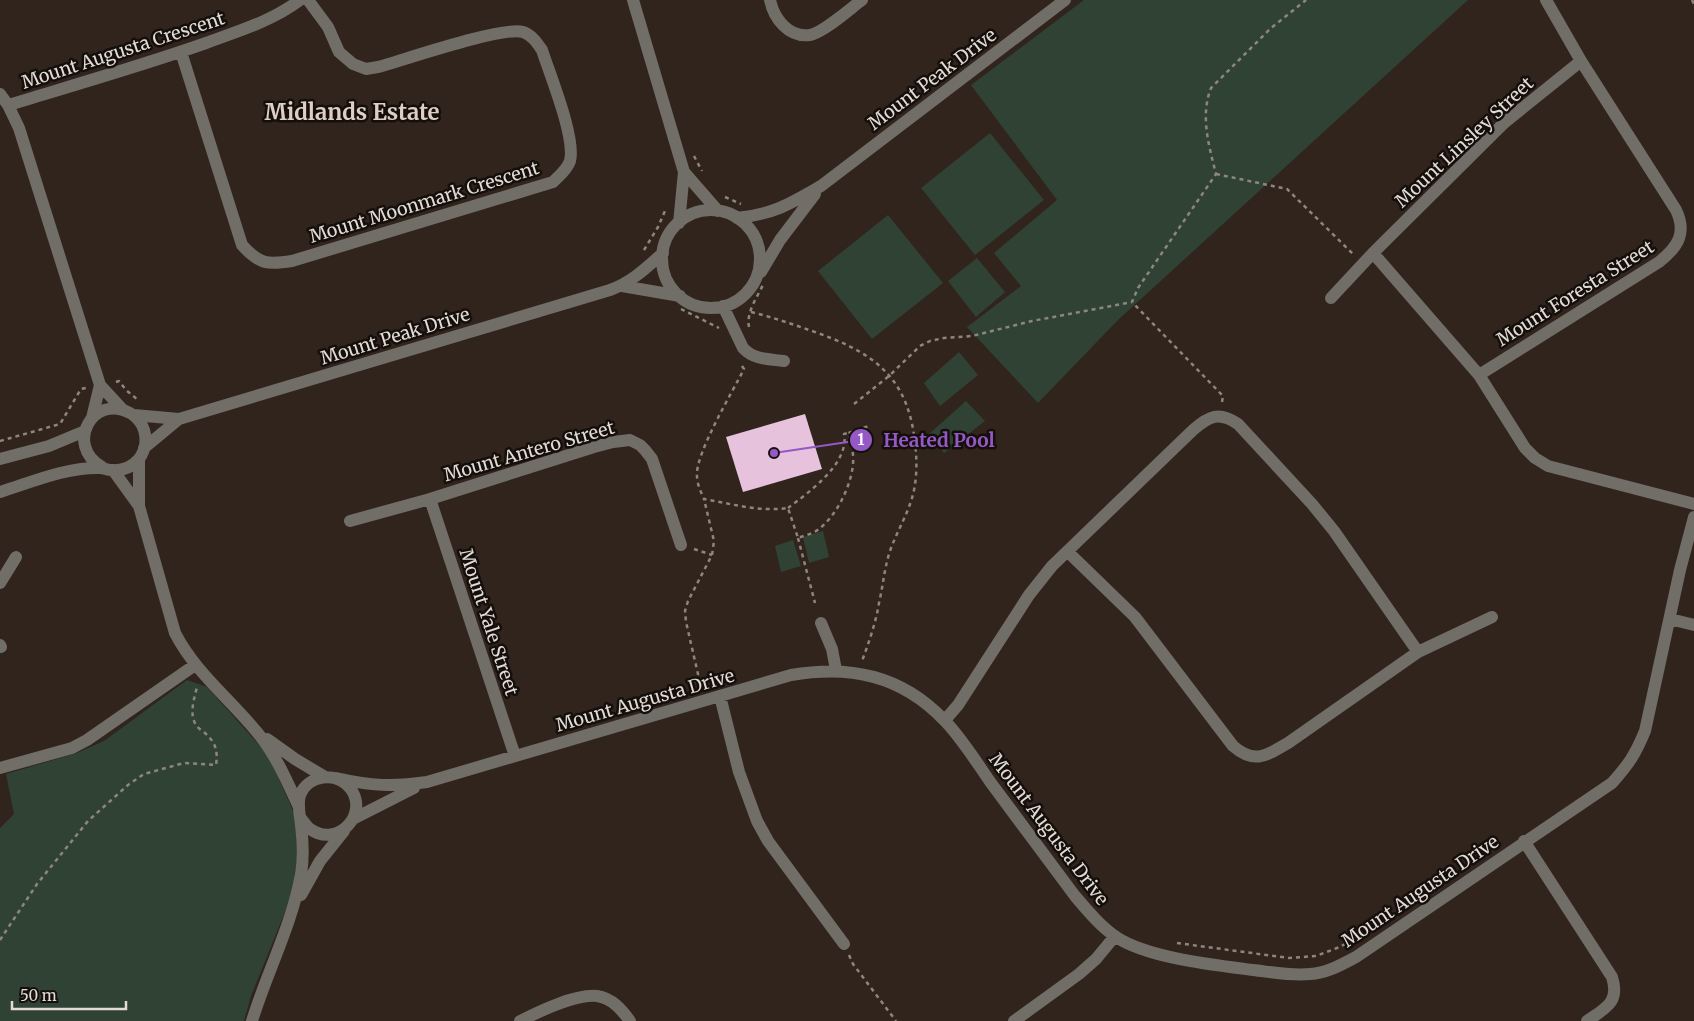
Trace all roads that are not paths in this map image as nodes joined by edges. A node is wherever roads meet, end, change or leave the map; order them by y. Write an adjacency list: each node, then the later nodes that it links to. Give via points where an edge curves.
1 (300, 0): 8 (street, Mount Augusta Crescent, via 255,25)
2 (308, 0): 8 (street, Mount Moonmark Crescent, via 328,27 340,52 353,64 366,69 512,30 524,33 542,50 568,131 572,148 570,163 553,182 292,261 268,263 252,256 242,245)
3 (633, 0): 12 (street)
4 (770, 0): 5 (street, via 784,28 811,35)
5 (862, 0)
6 (1065, 0): 13 (street, Mount Peak Drive)
7 (1546, 0): 9 (street, Mount Foresta Street)
8 (181, 52): 11 (street, Mount Augusta Crescent)
9 (1581, 61): 18 (street, Mount Linsley Street, via 1504,123); 25 (street, Mount Foresta Street, via 1676,210 1681,233 1677,244 1659,262)
10 (0, 94): 11 (street, Mount Augusta Crescent)
11 (8, 105): 26 (street, Mount Augusta Crescent, via 19,128)
12 (684, 172): 14 (street); 16 (street)
13 (821, 186): 15 (street, Mount Peak Drive, via 780,209); 19 (street, Mount Peak Drive, via 780,240)
14 (718, 210): 15 (street); 16 (street, via 698,212)
15 (737, 218): 19 (street, via 748,227 758,244)
16 (679, 222): 17 (street, Mount Peak Drive)
17 (663, 253): 20 (street, Mount Peak Drive); 22 (street, via 666,277)
18 (1374, 253): 21 (street, Mount Linsley Street); 25 (street)
19 (761, 280): 23 (street, Mount Peak Drive, via 737,301)
20 (622, 286): 22 (street, Mount Peak Drive); 29 (street, Mount Peak Drive)
21 (1331, 298)
22 (677, 301): 23 (street, Mount Peak Drive, via 716,308)
23 (723, 306): 24 (street, via 748,353)
24 (784, 361)
25 (1479, 375): 36 (street, via 1525,448 1548,466)
26 (100, 385): 27 (street, Mount Augusta Crescent); 28 (street)
27 (129, 412): 28 (street, Mount Peak Drive, via 106,410); 29 (street, Mount Peak Drive); 31 (street, via 144,430)
28 (92, 418): 30 (street)
29 (179, 419): 31 (street, Mount Peak Drive)
30 (85, 431): 32 (street, via 49,446); 33 (street, via 90,458)
31 (142, 453): 33 (street, Mount Peak Drive, via 130,466); 37 (street, Mount Augusta Drive)
32 (0, 459)
33 (107, 469): 34 (street, Mount Peak Drive, via 60,473); 37 (street, Mount Augusta Drive)
34 (0, 492)
35 (430, 499): 39 (street, Mount Antero Street); 40 (street, Mount Antero Street, via 594,447 630,440 640,445 652,459); 54 (street, Mount Yale Street)
36 (1694, 504)
37 (139, 506): 49 (street, Mount Augusta Drive, via 175,633)
38 (1694, 517): 45 (street, Mount Augusta Drive)
39 (350, 521)
40 (681, 546)
41 (1068, 552): 48 (street, via 1135,617 1233,746 1249,756 1259,758 1288,743); 48 (street, via 1202,422 1212,417 1229,418 1238,424 1334,531); 52 (street, via 1028,595 968,691)
42 (16, 557): 43 (street)
43 (0, 583)
44 (1492, 617): 48 (street)
45 (1670, 619): 47 (street); 60 (street, Mount Augusta Drive, via 1645,731 1635,755 1612,783)
46 (821, 622): 50 (street)
47 (1694, 625)
48 (1418, 652)
49 (199, 669): 53 (street, Mount Augusta Drive); 55 (street, via 72,748)
50 (836, 670): 51 (street, Mount Augusta Drive, via 791,675); 52 (street, Mount Augusta Drive, via 881,678 916,696)
51 (720, 696): 54 (street, Mount Augusta Drive); 63 (street, via 739,772 757,821 768,841)
52 (944, 720): 62 (street, Mount Augusta Drive, via 1075,896)
53 (257, 732): 56 (street, Mount Augusta Drive, via 278,748); 58 (street, Mount Augusta Drive, via 280,765)
54 (515, 756): 57 (street, Mount Augusta Drive)
55 (0, 768)
56 (331, 777): 57 (street, Mount Augusta Drive, via 381,786); 58 (street, via 315,779 306,786 300,794); 59 (street, via 350,788 356,803)
57 (428, 782): 59 (street, Mount Augusta Drive)
58 (299, 811): 59 (street, via 309,828 321,834 335,834); 61 (street, via 303,852)
59 (350, 823): 61 (street, via 320,861)
60 (1524, 841): 62 (street, Mount Augusta Drive, via 1356,957 1324,972 1290,974 1217,965 1151,952); 68 (street, via 1616,988 1607,1007)
61 (294, 906): 64 (street)
62 (1115, 936): 67 (street, via 1079,974)
63 (844, 944)
64 (252, 1021)
65 (520, 1021): 66 (street, via 579,998 598,996 611,1001)
66 (630, 1021)
67 (1014, 1021)
68 (1587, 1021)

